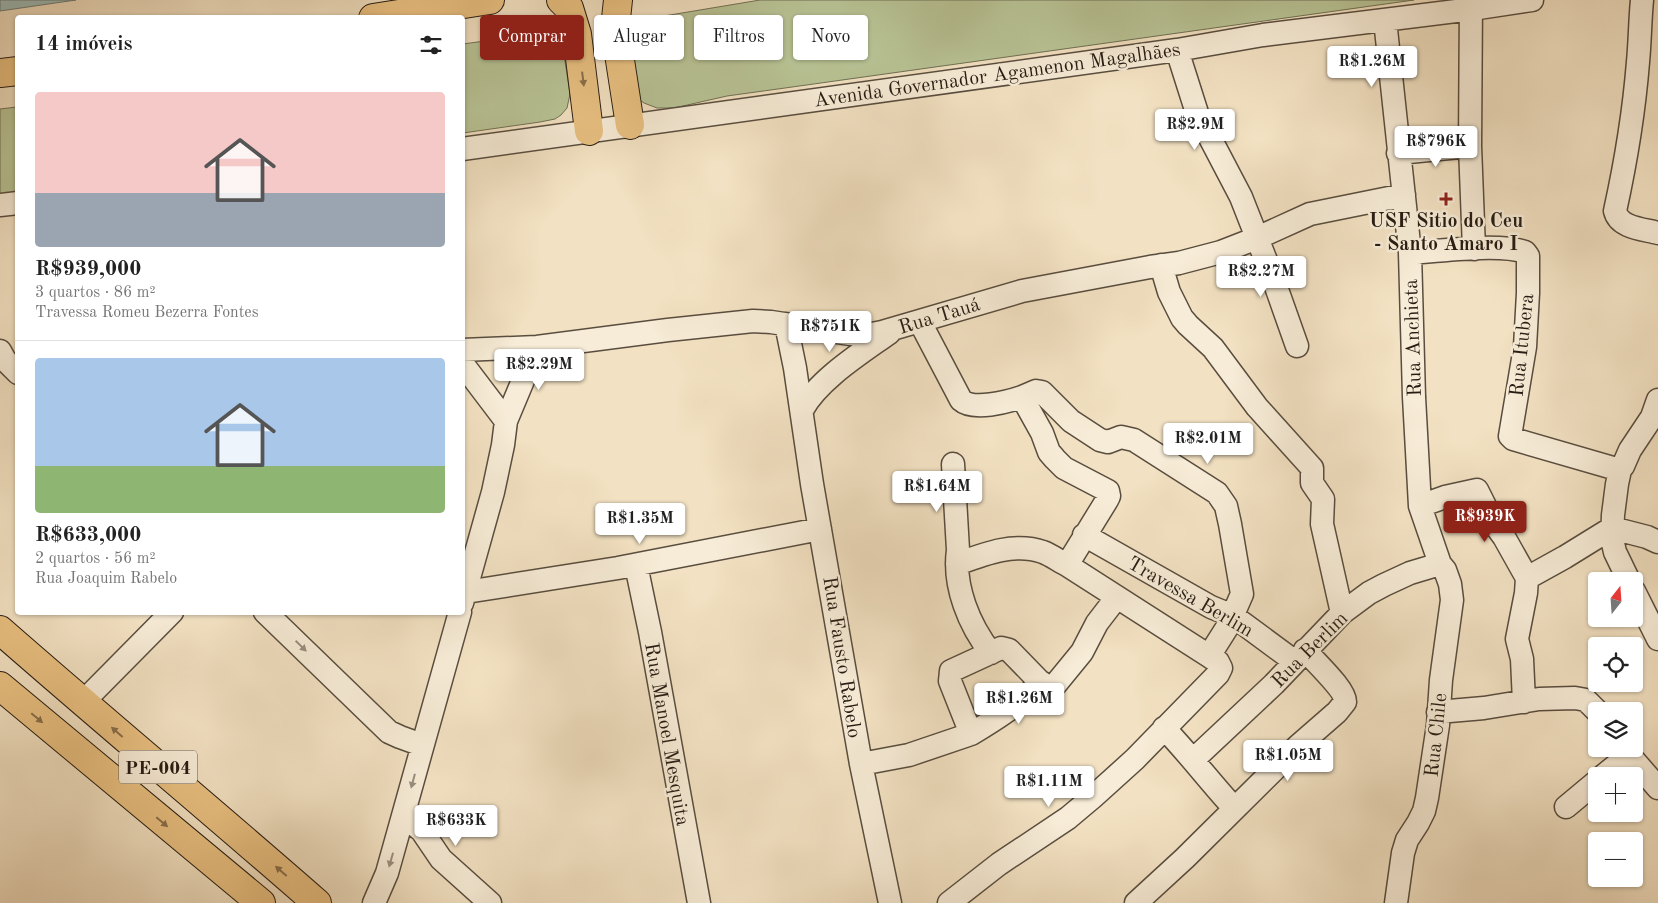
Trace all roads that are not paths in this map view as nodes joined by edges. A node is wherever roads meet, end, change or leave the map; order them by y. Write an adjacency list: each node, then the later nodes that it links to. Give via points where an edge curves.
1 (490, 0): 7 (main road)
2 (561, 0): 13 (main road, one-way to 13, via 569,8 577,34)
3 (618, 0): 12 (main road, via 615,28)
4 (1532, 0): 6 (street, Avenida Governador Agamenon Magalhães)
5 (1642, 0): 20 (street, via 1632,118 1615,211 1620,222)
6 (1472, 5): 8 (street, Avenida Governador Agamenon Magalhães); 14 (street)
7 (392, 15)
8 (1385, 20): 9 (street, Avenida Governador Agamenon Magalhães, via 1263,35); 16 (street, Rua Anchieta)
9 (1178, 50): 12 (street, Avenida Governador Agamenon Magalhães); 21 (street, via 1197,113 1241,197)
10 (15, 71): 11 (main road)
11 (0, 73)
12 (630, 125): 13 (street, Avenida Governador Agamenon Magalhães)
13 (589, 131): 15 (street, Avenida Governador Agamenon Magalhães)
14 (1470, 146): 16 (street); 22 (street)
15 (465, 149)
16 (1398, 153): 17 (street, Rua Anchieta)
17 (1404, 195): 21 (street, Rua Tauá, via 1310,214); 23 (street, Rua Anchieta)
18 (15, 203): 19 (street)
19 (0, 205)
20 (1658, 233)
21 (1257, 238): 24 (street, Rua Tauá, via 1212,254); 28 (street)
22 (1474, 249): 23 (street); 37 (street, Rua Itubera, via 1502,249 1525,252 1528,256 1525,347 1510,431 1512,438)
23 (1410, 254): 38 (street, Rua Anchieta)
24 (1162, 265): 25 (street, Rua Tauá, via 1022,291); 53 (street, via 1168,292 1182,318 1213,348 1257,407 1312,468 1312,483 1323,499 1322,524)
25 (920, 322): 27 (street, Rua Tauá); 32 (street, via 964,403 978,405)
26 (786, 324): 27 (street, Rua Tauá, via 859,334); 29 (street, Rua Tauá, via 753,321); 33 (street, Rua Fausto Rabelo)
27 (894, 329): 33 (street, via 818,388)
28 (1297, 346)
29 (537, 347): 30 (street, Rua Tauá); 35 (street)
30 (465, 350)
31 (465, 367): 35 (street)
32 (1022, 397): 41 (street, via 1055,459 1064,468 1108,491 1108,500); 57 (street, via 1042,392 1070,421 1100,440 1108,442 1121,437 1134,440 1217,493 1226,506 1242,588 1241,600)
33 (802, 410): 40 (street, Rua Fausto Rabelo)
34 (1656, 413): 37 (street)
35 (506, 421): 49 (street, via 493,492)
36 (953, 464): 43 (street)
37 (1620, 470): 39 (street)
38 (1420, 506): 44 (street, Rua Anchieta); 48 (street, via 1454,494 1478,491)
39 (1612, 528): 42 (street); 47 (street, via 1615,552); 48 (street)
40 (820, 529): 45 (street); 75 (street, Rua Fausto Rabelo)
41 (1084, 535): 46 (street); 57 (street, Travessa Berlim, via 1211,607)
42 (1658, 542)
43 (956, 564): 46 (street, via 1010,548 1032,549); 60 (street, via 970,618)
44 (1440, 564): 53 (street, Rua Berlim, via 1384,585); 68 (street, Rua Chile, via 1450,584 1452,600)
45 (636, 565): 51 (street); 86 (street, Rua Manoel Mesquita)
46 (1067, 565): 50 (street)
47 (1625, 572)
48 (1527, 578): 65 (street, via 1517,639 1522,659)
49 (465, 596)
50 (1117, 597): 61 (street); 63 (street, via 1097,623 1078,659)
51 (465, 603)
52 (1643, 609): 59 (street)
53 (1342, 613): 62 (street, Rua Berlim)
54 (169, 615): 66 (street)
55 (268, 615): 71 (street, one-way to 71, via 389,732)
56 (460, 615): 71 (street)
57 (1233, 616): 61 (street); 62 (street, Travessa Berlim)
58 (0, 630): 66 (main road, PE-004)
59 (1658, 639)
60 (991, 653): 63 (street, via 1006,648); 70 (street, via 951,671)
61 (1209, 656): 69 (street, via 1221,666 1218,674)
62 (1299, 656): 74 (street, Rua Berlim); 80 (street, Travessa Berlim, via 1339,688 1345,702)
63 (1046, 685): 70 (street)
64 (0, 686): 82 (main road, PE-004, one-way to 82)
65 (1524, 702): 67 (street, via 1579,698); 68 (street)
66 (82, 703): 83 (main road, PE-004, one-way to 66)
67 (1588, 703)
68 (1438, 712): 90 (street, Rua Chile, via 1427,798 1418,824 1407,840)
69 (1164, 728): 74 (street); 88 (street, via 1093,798 998,864)
70 (971, 734): 75 (street, via 909,755)
71 (422, 745): 81 (street, one-way to 81)
72 (1621, 757): 76 (street)
73 (1630, 757): 77 (street)
74 (1194, 759): 80 (street)
75 (861, 764): 87 (street, Rua Fausto Rabelo)
76 (1612, 767)
77 (1658, 788)
78 (1588, 789): 79 (street)
79 (1566, 807)
80 (1234, 808): 89 (street)
81 (404, 816): 84 (street, one-way to 84, via 387,873); 85 (street, via 422,831 441,859)
82 (261, 903)
83 (317, 903)
84 (374, 903)
85 (490, 903)
86 (699, 903)
87 (890, 903)
88 (949, 903)
89 (1136, 903)
90 (1396, 903)

